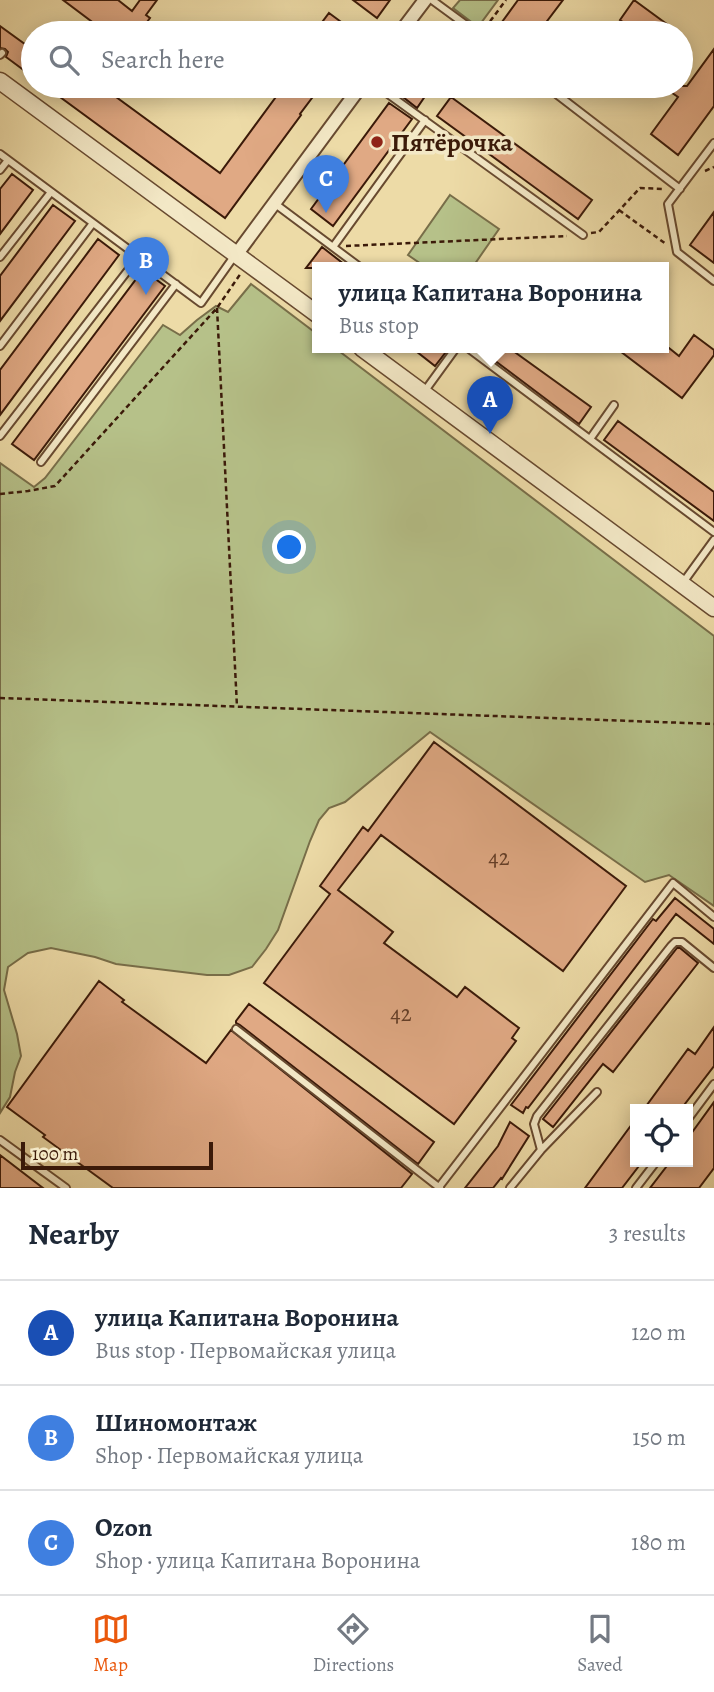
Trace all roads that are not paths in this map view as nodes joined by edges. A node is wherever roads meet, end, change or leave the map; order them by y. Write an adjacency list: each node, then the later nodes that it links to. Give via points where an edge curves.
1 (425, 0): 3 (street)
2 (432, 0): 4 (lane)
3 (409, 21)
4 (462, 21)
5 (0, 80): 6 (street)
6 (21, 96)
7 (24, 98): 22 (street)
8 (352, 98): 18 (street)
9 (394, 98): 11 (lane)
10 (562, 98): 16 (lane)
11 (425, 120): 20 (lane); 21 (lane)
12 (714, 143): 16 (lane)
13 (0, 154): 14 (lane)
14 (8, 160): 15 (lane); 17 (lane)
15 (0, 170)
16 (680, 189): 26 (lane, via 668,204 677,252)
17 (51, 192): 19 (lane); 23 (lane)
18 (274, 203): 21 (lane); 22 (street)
19 (93, 223): 24 (lane); 29 (lane)
20 (583, 235)
21 (332, 247): 25 (lane)
22 (236, 255): 27 (lane, via 201,303); 28 (street)
23 (0, 257)
24 (139, 257): 27 (lane); 35 (lane)
25 (352, 262)
26 (714, 281)
27 (176, 284): 37 (lane)
28 (312, 310)
29 (0, 346)
30 (369, 353): 33 (street)
31 (452, 353): 33 (lane)
32 (475, 353): 36 (lane)
33 (423, 393): 40 (street)
34 (614, 405): 36 (lane)
35 (0, 436)
36 (590, 439): 38 (lane)
37 (41, 462)
38 (714, 532)
39 (714, 540): 40 (lane)
40 (682, 585): 41 (street)
41 (714, 608)
42 (714, 917): 51 (lane, via 673,883)
43 (714, 968): 49 (lane, via 682,942 671,946 537,1116 534,1124)
44 (236, 1029): 51 (lane)
45 (714, 1084): 47 (lane)
46 (597, 1093): 49 (lane)
47 (693, 1112)
48 (0, 1140): 52 (lane)
49 (541, 1150): 53 (lane)
50 (652, 1167): 54 (lane)
51 (439, 1187)
52 (66, 1188)
53 (510, 1188)
54 (636, 1188)

